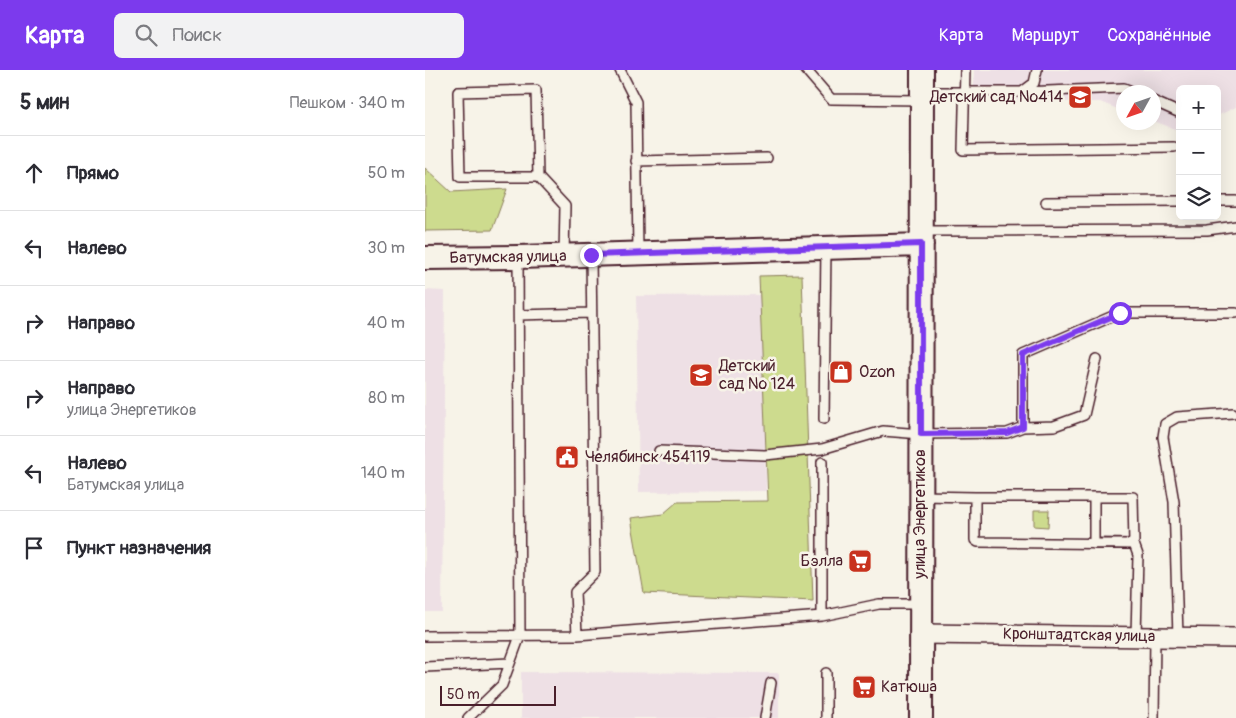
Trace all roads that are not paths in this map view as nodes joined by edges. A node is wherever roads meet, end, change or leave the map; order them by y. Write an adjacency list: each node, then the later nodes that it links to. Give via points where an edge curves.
1 (620, 70): 14 (lane, via 636,102)
2 (806, 70): 9 (lane, via 831,99)
3 (923, 70): 9 (street, улица Энергетиков)
4 (965, 70): 7 (lane)
5 (1037, 70): 8 (lane, via 1033,83)
6 (1116, 88): 8 (lane)
7 (964, 92): 8 (lane); 9 (lane); 12 (lane, via 963,150)
8 (1022, 92)
9 (922, 96): 21 (street, улица Энергетиков)
10 (1161, 105): 11 (lane)
11 (1176, 111)
12 (1173, 148)
13 (767, 158): 14 (lane)
14 (636, 161): 23 (lane)
15 (538, 177): 15 (lane, via 536,90 459,92 460,177); 25 (lane, via 565,206)
16 (1176, 201): 19 (lane)
17 (1221, 201): 18 (lane)
18 (1236, 201)
19 (1047, 202)
20 (1236, 226): 21 (lane, via 1207,230)
21 (922, 238): 22 (street, Батумская улица); 35 (street, улица Энергетиков)
22 (826, 247): 23 (street, Батумская улица); 33 (lane)
23 (637, 253): 24 (street, Батумская улица)
24 (591, 255): 25 (street, Батумская улица); 28 (lane)
25 (564, 256): 26 (street, Батумская улица)
26 (518, 257): 27 (street, Батумская улица); 30 (lane)
27 (425, 258)
28 (591, 313): 30 (lane); 46 (lane, via 595,572 575,592)
29 (1236, 313): 34 (lane, via 1120,313 1023,355)
30 (519, 315): 48 (lane)
31 (1097, 359): 34 (lane, via 1084,415 1054,426)
32 (1233, 414): 51 (lane, via 1177,417 1165,424 1163,437 1174,502)
33 (824, 419)
34 (1023, 427): 35 (lane, via 1007,433)
35 (921, 434): 36 (lane, via 883,431 822,450 765,455); 38 (street, улица Энергетиков)
36 (659, 451)
37 (822, 462): 44 (lane)
38 (921, 496): 40 (lane); 43 (street, улица Энергетиков)
39 (1094, 497): 40 (lane); 41 (lane); 42 (lane, via 1133,497)
40 (975, 498): 41 (lane, via 975,540 978,542)
41 (1094, 544): 42 (lane)
42 (1135, 544): 49 (lane)
43 (921, 604): 44 (lane, via 879,604); 45 (street, улица Энергетиков)
44 (822, 616): 46 (lane)
45 (921, 634): 49 (street, Кронштадтская улица); 60 (street, улица Энергетиков)
46 (577, 635): 48 (lane)
47 (425, 636): 48 (lane)
48 (520, 636): 53 (lane)
49 (1137, 636): 50 (street, Кронштадтская улица)
50 (1155, 636): 51 (street, Кронштадтская улица); 61 (lane)
51 (1178, 637): 52 (street, Кронштадтская улица)
52 (1236, 638)
53 (510, 663): 54 (lane); 57 (lane, via 502,684)
54 (425, 667)
55 (826, 673): 59 (lane)
56 (771, 683): 58 (lane)
57 (470, 717)
58 (765, 718)
59 (826, 718)
60 (921, 718)
61 (1154, 718)

